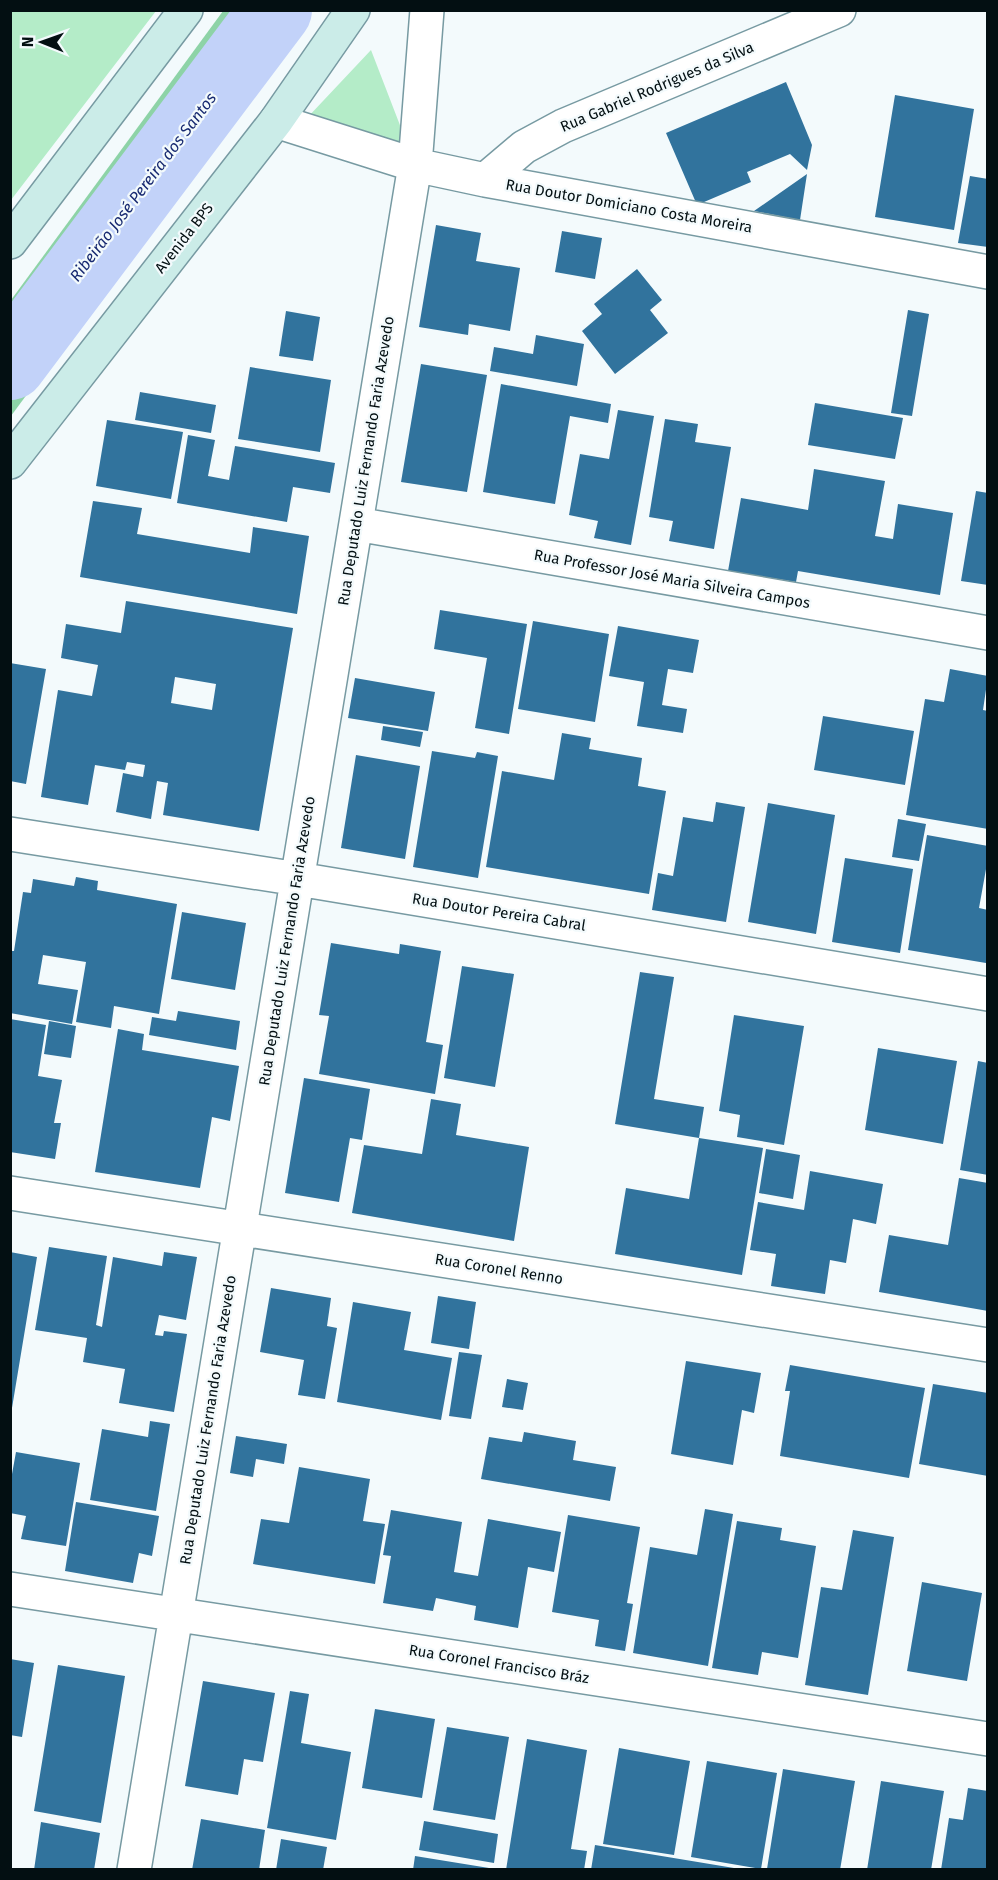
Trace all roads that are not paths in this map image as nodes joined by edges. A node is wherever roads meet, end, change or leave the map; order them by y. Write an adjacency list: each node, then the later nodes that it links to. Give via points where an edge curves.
1 (186, 10): 8 (main road)
2 (353, 10): 5 (main road, Avenida BPS)
3 (427, 10): 6 (street, Rua Deputado Luiz Fernando Faria Azevedo)
4 (839, 10): 7 (street, Rua Gabriel Rodrigues da Silva, via 563,126 524,147)
5 (276, 121): 6 (street, Rua Doutor Domiciano Costa Moreira); 10 (main road, Avenida BPS)
6 (415, 165): 7 (street, Rua Doutor Domiciano Costa Moreira); 11 (street, Rua Deputado Luiz Fernando Faria Azevedo)
7 (485, 180): 9 (street, Rua Doutor Domiciano Costa Moreira)
8 (10, 242)
9 (987, 272)
10 (10, 462)
11 (356, 524): 12 (street, Rua Professor José Maria Silveira Campos); 14 (street, Rua Deputado Luiz Fernando Faria Azevedo)
12 (987, 633)
13 (10, 834): 14 (street, Rua Doutor Pereira Cabral)
14 (298, 879): 15 (street, Rua Doutor Pereira Cabral); 17 (street, Rua Deputado Luiz Fernando Faria Azevedo)
15 (987, 994)
16 (10, 1193): 17 (street, Rua Coronel Renno)
17 (240, 1228): 18 (street, Rua Coronel Renno); 20 (street, Rua Deputado Luiz Fernando Faria Azevedo)
18 (987, 1345)
19 (10, 1589): 20 (street, Rua Coronel Francisco Bráz)
20 (176, 1615): 21 (street, Rua Coronel Francisco Bráz); 22 (street, Rua Deputado Luiz Fernando Faria Azevedo)
21 (987, 1739)
22 (134, 1869)

